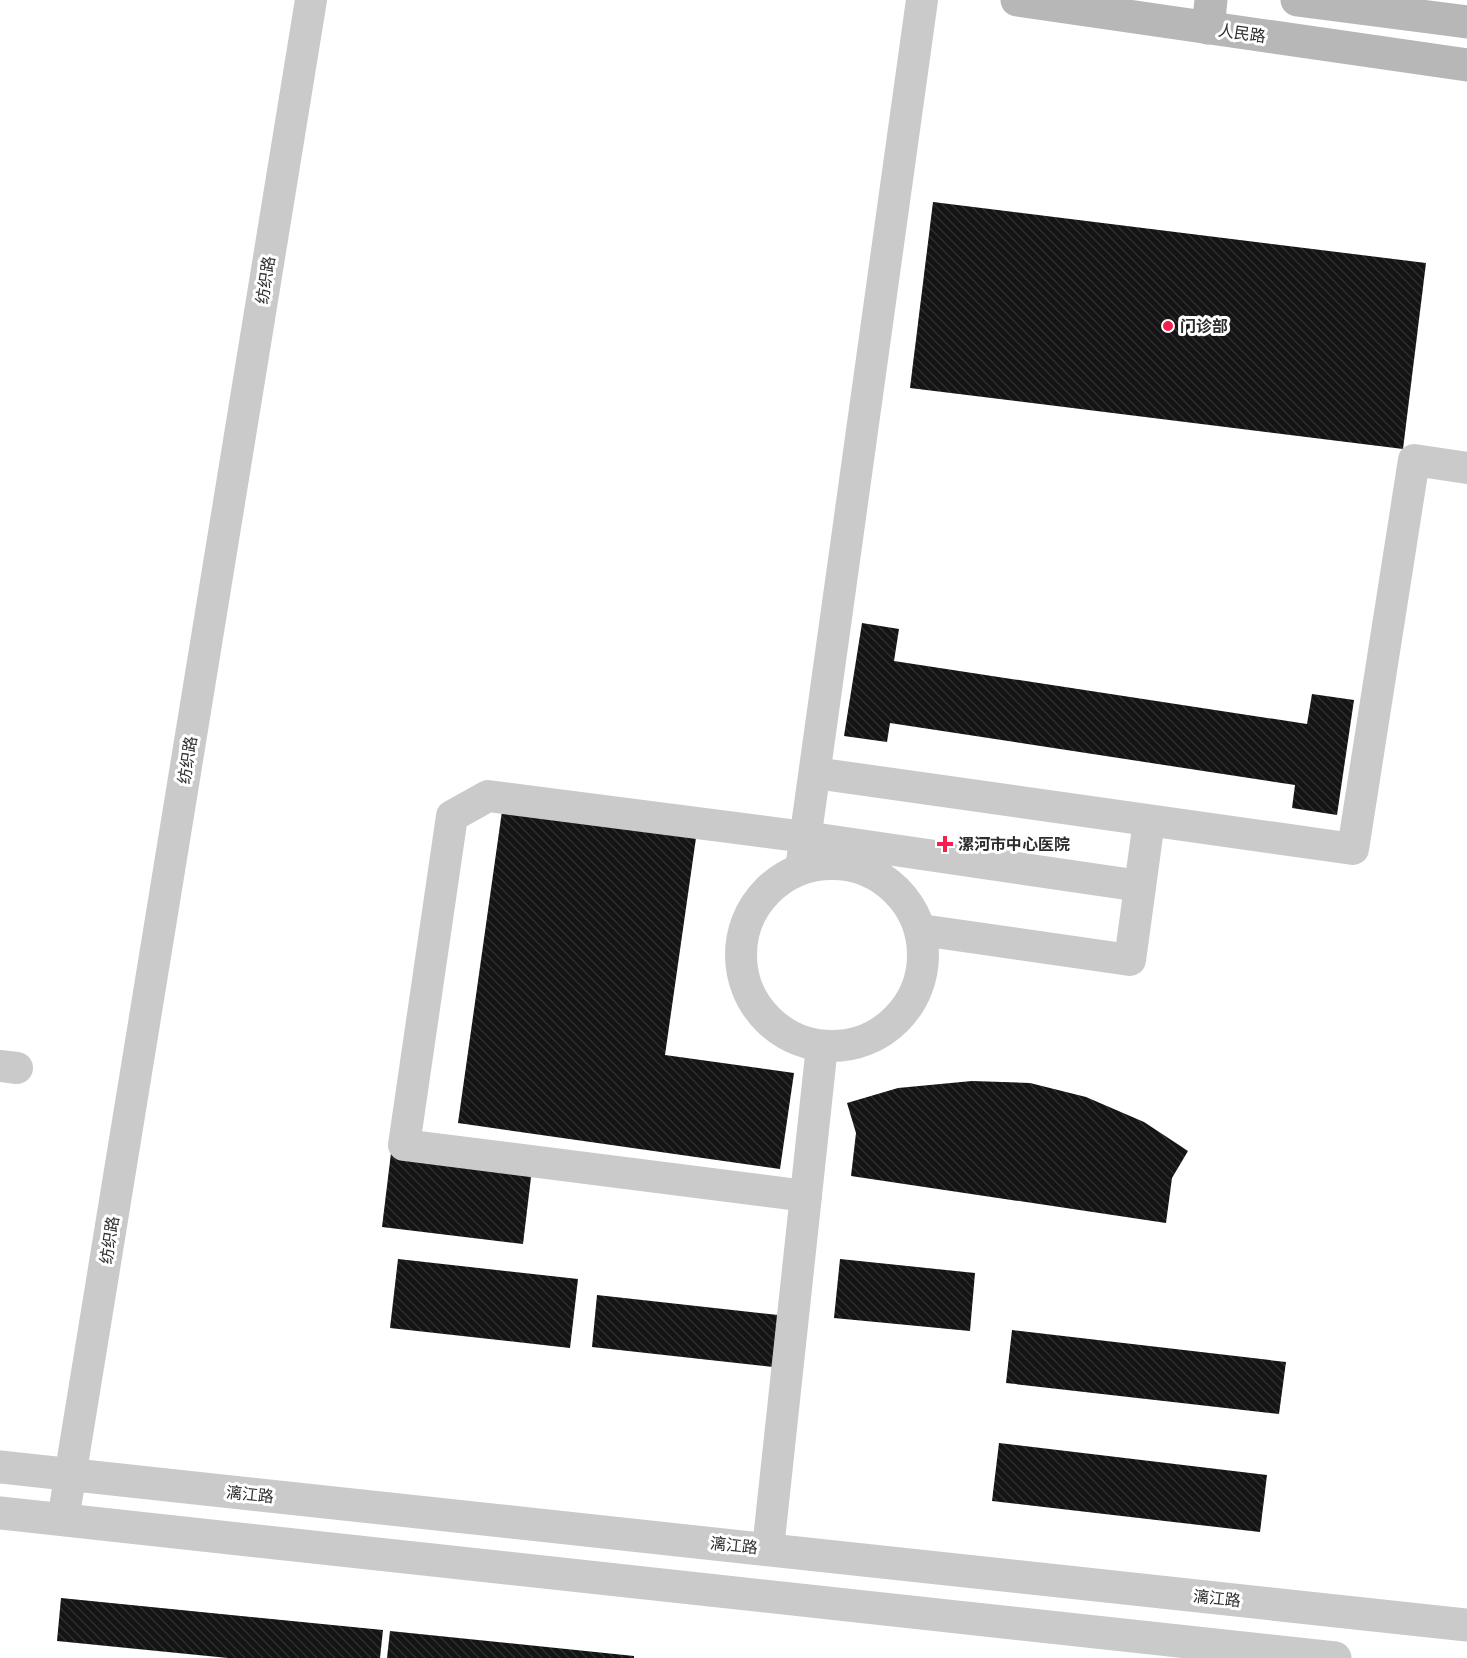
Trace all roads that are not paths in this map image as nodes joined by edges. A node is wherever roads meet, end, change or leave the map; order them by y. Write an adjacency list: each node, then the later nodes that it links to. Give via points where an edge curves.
1 (311, 0): 18 (street, 纺织路)
2 (922, 0): 9 (street)
3 (1017, 0): 5 (main road, 人民路)
4 (1298, 0): 6 (main road)
5 (1210, 14): 7 (main road, 人民路)
6 (1467, 22)
7 (1467, 65)
8 (1467, 468): 10 (street, via 1414,460 1353,849)
9 (815, 773): 10 (street); 11 (street)
10 (1149, 821): 13 (street)
11 (806, 837): 12 (street); 13 (street); 16 (street, via 488,796 452,816 405,1144)
12 (801, 869): 14 (street, via 831,864 860,868 887,882 907,903); 15 (street, via 775,884 754,907 743,935 741,966 750,995 768,1020 793,1038)
13 (1140, 886): 14 (street, via 1130,960)
14 (921, 930): 15 (street, via 924,959 918,988 903,1014 881,1033 853,1044)
15 (822, 1046): 16 (street)
16 (806, 1196): 21 (street)
17 (0, 1467): 18 (street, 漓江路)
18 (70, 1475): 20 (street, 纺织路); 21 (street, 漓江路)
19 (0, 1514): 20 (street)
20 (63, 1520): 23 (street)
21 (768, 1549): 22 (street, 漓江路)
22 (1467, 1625)
23 (1335, 1658)

